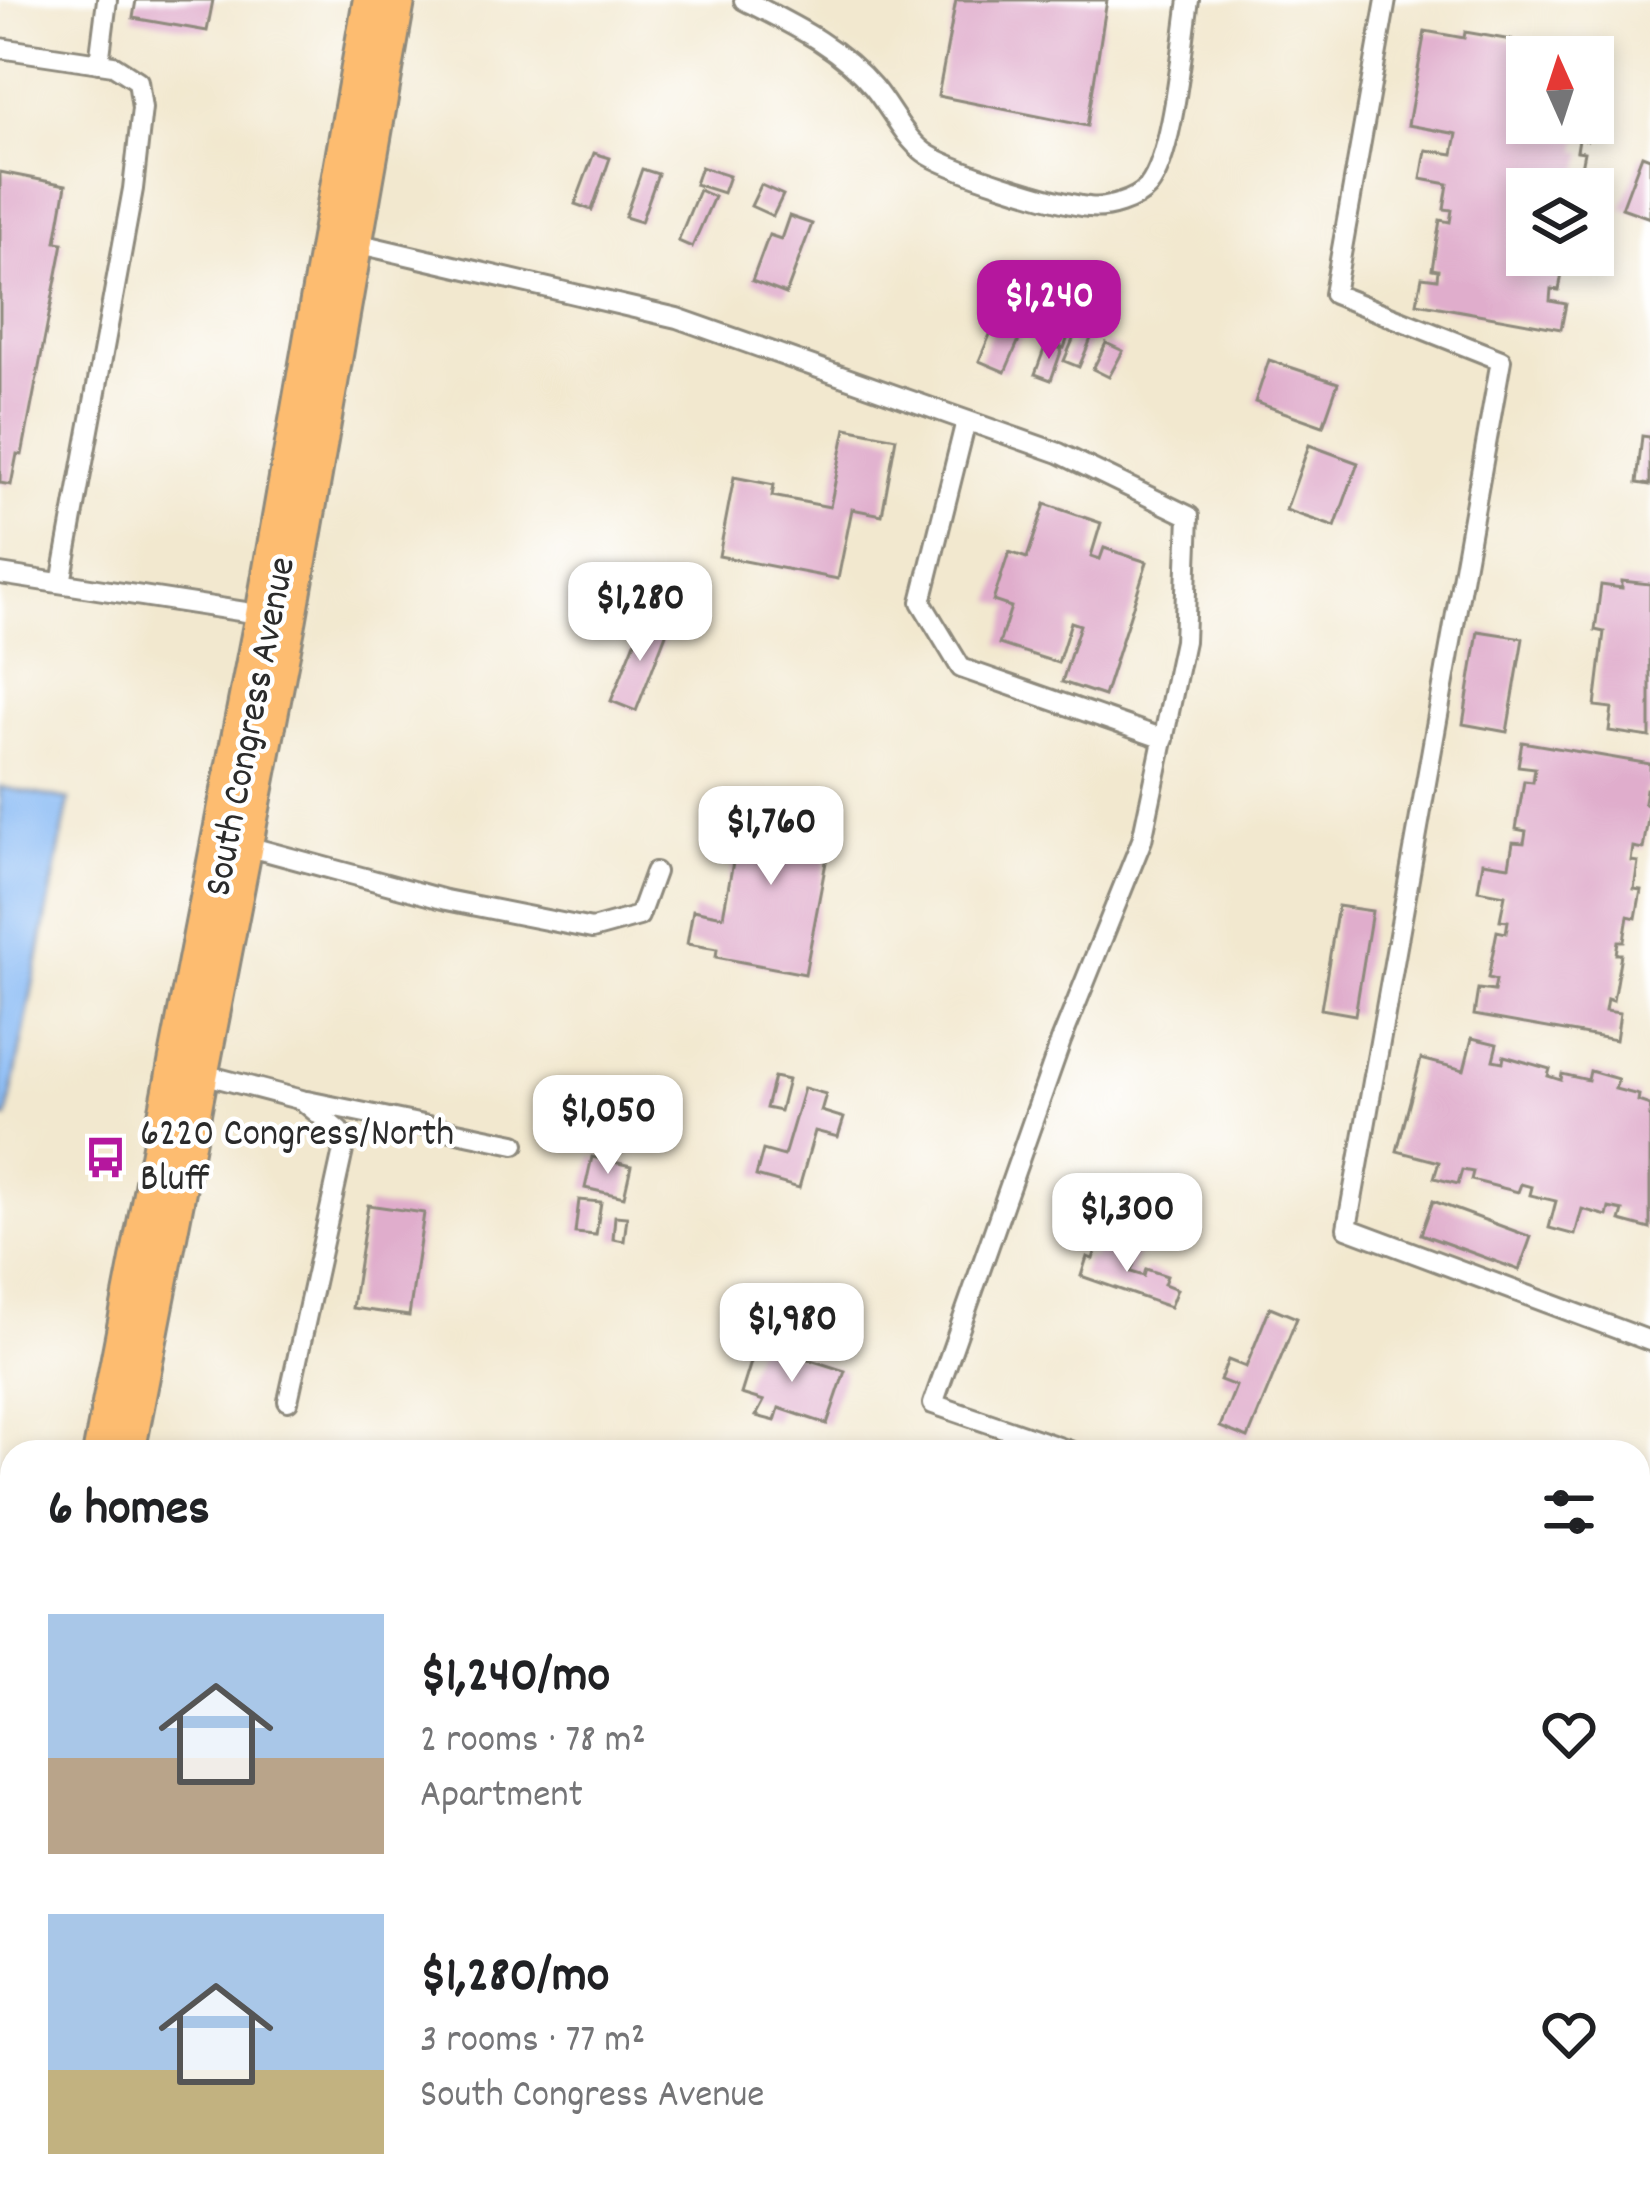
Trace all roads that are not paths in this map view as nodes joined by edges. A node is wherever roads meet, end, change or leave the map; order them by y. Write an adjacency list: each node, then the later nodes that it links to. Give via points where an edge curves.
1 (107, 0): 7 (lane)
2 (384, 0): 8 (main road, South Congress Avenue)
3 (744, 0): 4 (lane, via 848,61 920,149 946,166 1091,208 1146,191 1163,161)
4 (1190, 0)
5 (1386, 0): 19 (lane, via 1334,294 1501,360 1347,1228)
6 (0, 48): 7 (lane)
7 (99, 64): 11 (lane, via 138,81 142,108)
8 (342, 240): 9 (lane, via 677,319); 12 (main road, South Congress Avenue)
9 (966, 421): 13 (lane, via 1059,453 1190,516 1184,641); 13 (lane, via 921,602 961,668)
10 (0, 574): 11 (lane)
11 (61, 583): 12 (lane)
12 (275, 616): 14 (main road, South Congress Avenue)
13 (1163, 739): 22 (lane, via 1142,840 1060,1041 933,1404)
14 (232, 842): 15 (lane, via 446,900 592,929 639,916); 16 (main road, South Congress Avenue)
15 (656, 872)
16 (185, 1070): 17 (lane); 21 (main road, South Congress Avenue)
17 (302, 1100): 18 (lane); 20 (lane, via 346,1137)
18 (515, 1144)
19 (1650, 1341)
20 (288, 1401)
21 (119, 1424)
22 (1038, 1440)

